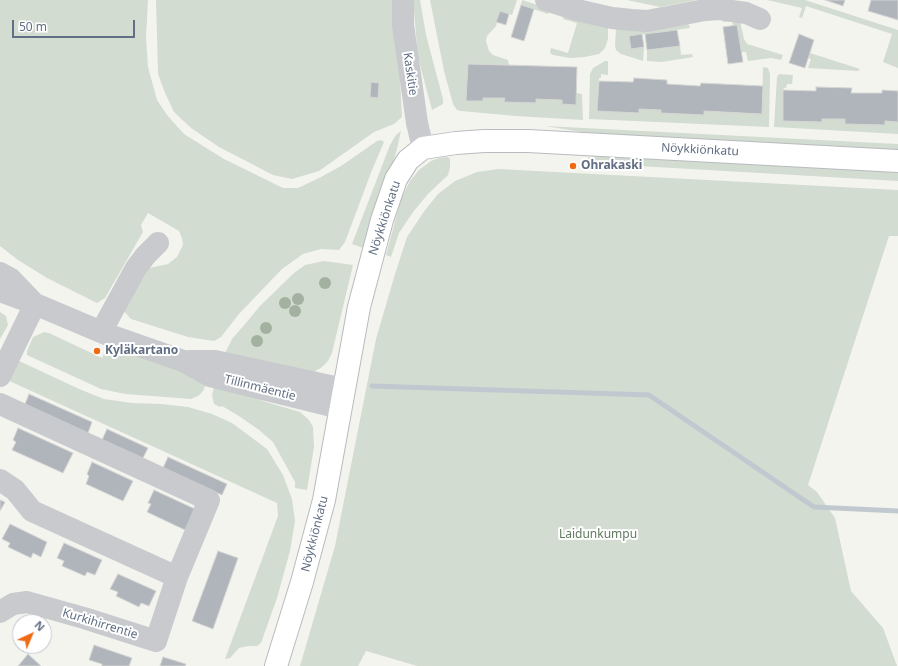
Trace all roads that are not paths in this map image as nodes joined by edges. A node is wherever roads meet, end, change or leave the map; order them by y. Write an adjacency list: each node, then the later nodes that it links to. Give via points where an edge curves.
1 (403, 0): 4 (street, Kaskitie, via 404,32)
2 (546, 0): 3 (street, via 612,18 632,20 647,21 718,9 746,13)
3 (760, 19)
4 (423, 148): 5 (main road, Nöykkiönkatu, via 463,142 528,141); 12 (main road, Nöykkiönkatu, via 408,160 396,179 382,220 359,307)
5 (898, 161)
6 (158, 243): 10 (street, via 136,268)
7 (0, 273): 9 (street, Tillinmäentie, via 12,279)
8 (0, 291): 9 (street, Tillinmäentie)
9 (35, 304): 10 (street, Tillinmäentie); 11 (street)
10 (101, 332): 12 (street, Tillinmäentie, via 183,361 210,376)
11 (0, 376)
12 (342, 399): 17 (main road, Nöykkiönkatu, via 324,500)
13 (0, 404): 15 (street, via 209,500)
14 (0, 480): 15 (street, via 15,490 32,511)
15 (177, 577): 16 (street, Kurkihirrentie, via 156,641 27,602 13,604)
16 (0, 612)
17 (276, 666)

